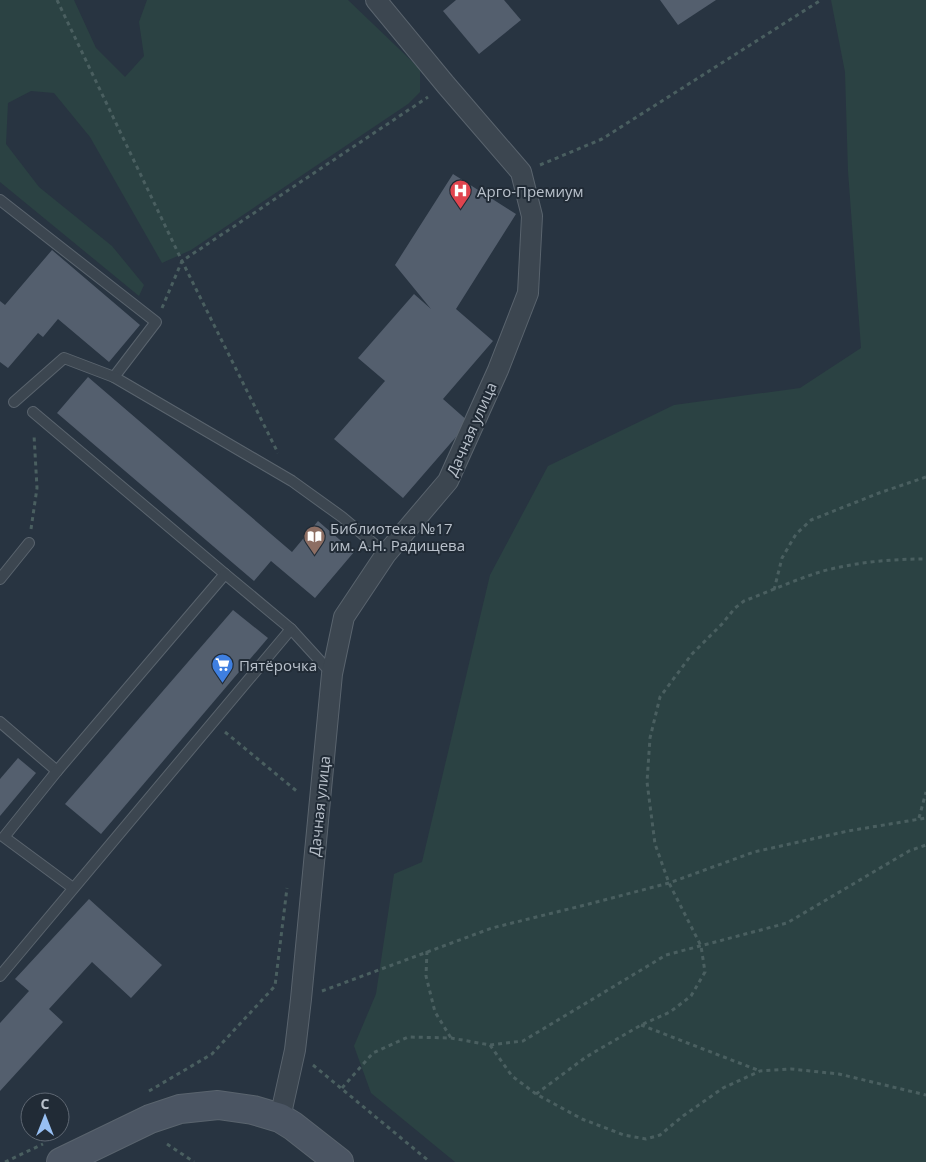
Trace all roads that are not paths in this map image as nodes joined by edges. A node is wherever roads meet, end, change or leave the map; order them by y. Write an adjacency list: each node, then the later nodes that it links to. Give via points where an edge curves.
1 (376, 0): 7 (street, Дачная улица, via 521,172 532,216 528,293 498,370 448,481)
2 (0, 200): 3 (lane, via 156,322)
3 (114, 377): 4 (lane, via 64,358); 7 (lane, via 292,481)
4 (14, 402)
5 (33, 412): 8 (lane)
6 (29, 542): 9 (lane)
7 (386, 554): 11 (street, Дачная улица, via 344,617)
8 (225, 574): 10 (lane); 13 (lane)
9 (0, 579)
10 (291, 629): 11 (lane); 15 (lane)
11 (332, 674): 17 (street, Дачная улица, via 301,999)
12 (0, 722): 13 (lane)
13 (57, 771): 14 (lane)
14 (2, 835): 15 (lane)
15 (73, 888): 16 (lane)
16 (0, 976)
17 (280, 1118): 18 (main road, via 218,1105 180,1109); 19 (main road)
18 (55, 1151)
19 (339, 1162)

